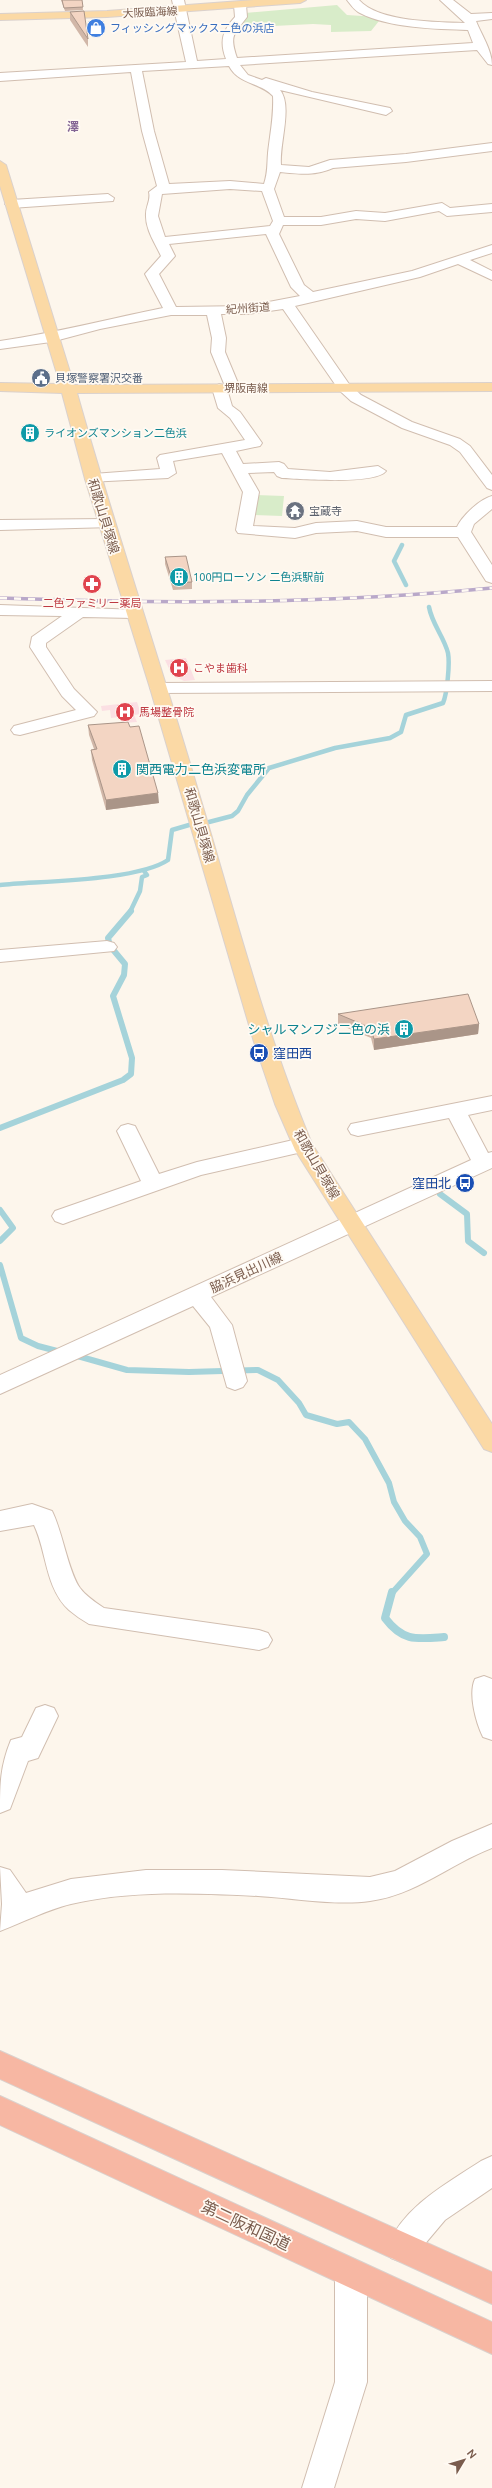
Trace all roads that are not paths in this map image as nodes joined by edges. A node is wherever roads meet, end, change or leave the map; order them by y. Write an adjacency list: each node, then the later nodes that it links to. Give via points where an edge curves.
1 (300, 0): 4 (main road, 大阪臨海線)
2 (353, 0): 9 (street, via 364,11 392,18 452,26)
3 (446, 0): 9 (street)
4 (236, 2): 5 (main road, 大阪臨海線); 11 (street, via 241,17 232,25 228,37 228,48)
5 (180, 5): 6 (main road, 大阪臨海線); 8 (main road, 大阪臨海線); 12 (street)
6 (0, 12)
7 (492, 16): 9 (street)
8 (0, 17)
9 (471, 22): 10 (street)
10 (488, 55): 11 (street)
11 (233, 60): 12 (street); 15 (street, via 242,76)
12 (192, 64): 13 (street)
13 (136, 68): 14 (street); 20 (street, via 148,131)
14 (0, 77)
15 (254, 81): 16 (street, via 268,82 293,91); 19 (street, via 279,96)
16 (386, 111)
17 (492, 147): 19 (street, via 330,164 309,171)
18 (0, 165): 23 (main road, 和歌山貝塚線)
19 (275, 168): 21 (street)
20 (164, 188): 21 (street, via 230,185); 26 (street, via 155,192 158,199 152,214 156,233)
21 (268, 188): 25 (street)
22 (108, 198): 23 (street)
23 (11, 204): 34 (main road, 和歌山貝塚線)
24 (492, 208): 25 (street, via 447,212 442,207 385,217 356,215)
25 (276, 225): 26 (street); 30 (street, via 272,234 288,269 298,287)
26 (162, 241): 33 (street, via 168,256 152,274)
27 (492, 249): 28 (street, 紀州街道)
28 (457, 259): 29 (street); 30 (street, 紀州街道, via 415,274)
29 (492, 276)
30 (310, 297): 31 (street, 紀州街道)
31 (287, 304): 32 (street, 紀州街道, via 248,310); 37 (street)
32 (214, 310): 33 (street, 紀州街道); 39 (street, via 219,338 218,352)
33 (171, 312): 34 (street, 紀州街道, via 98,325)
34 (51, 338): 35 (street, 紀州街道); 40 (main road, 和歌山貝塚線)
35 (0, 345)
36 (0, 387): 40 (main road, 堺阪南線)
37 (344, 387): 38 (main road, 堺阪南線); 39 (main road, 堺阪南線); 45 (street, via 356,398 407,425 455,442 465,449)
38 (492, 387)
39 (226, 388): 40 (main road, 堺阪南線); 41 (street, via 225,408 234,415 255,443)
40 (68, 389): 44 (main road, 和歌山貝塚線)
41 (227, 448): 42 (street); 44 (street, via 165,458 168,473)
42 (238, 469): 43 (street, via 279,467 282,473 330,477); 49 (street, via 251,492 244,530 295,533 316,528 357,526 386,532)
43 (378, 471)
44 (93, 479): 47 (main road, 和歌山貝塚線)
45 (492, 485)
46 (492, 500): 49 (street, via 467,522)
47 (107, 524): 48 (street); 54 (main road, 和歌山貝塚線)
48 (0, 525)
49 (463, 532): 50 (street)
50 (487, 559): 51 (street, via 487,573)
51 (492, 578)
52 (0, 610): 53 (street)
53 (78, 613): 54 (street); 57 (street, via 38,642 38,647 68,692 88,712)
54 (134, 613): 56 (main road, 和歌山貝塚線)
55 (492, 686): 56 (street)
56 (159, 688): 64 (main road, 和歌山貝塚線, via 264,1042)
57 (20, 730)
58 (107, 947): 59 (street)
59 (0, 956)
60 (492, 1103): 61 (street)
61 (456, 1111): 62 (street); 65 (street)
62 (358, 1129)
63 (128, 1131): 66 (street)
64 (302, 1146): 66 (street, via 197,1169); 68 (main road, 和歌山貝塚線)
65 (487, 1161): 68 (street, 脇浜見出川線)
66 (153, 1184): 67 (street)
67 (63, 1216)
68 (352, 1223): 69 (street, 脇浜見出川線); 72 (main road, 和歌山貝塚線)
69 (197, 1295): 70 (street, via 221,1324); 71 (street, 脇浜見出川線)
70 (235, 1381)
71 (0, 1386)
72 (492, 1443)
73 (0, 1521): 74 (street, via 32,1514 43,1518 48,1526 62,1576 76,1601 98,1617)
74 (259, 1640)
75 (484, 1687): 77 (street)
76 (45, 1716): 78 (street, via 29,1750 20,1748)
77 (492, 1729)
78 (0, 1801)
79 (492, 1838): 81 (street, via 448,1855 410,1879 370,1889 126,1882 82,1889)
80 (0, 1879): 81 (street)
81 (10, 1913)
82 (0, 2065): 85 (highway)
83 (0, 2110): 86 (highway, 第二阪和国道)
84 (492, 2171): 85 (street, via 434,2209)
85 (402, 2247): 87 (highway)
86 (350, 2274): 88 (highway, 第二阪和国道); 89 (street, via 351,2382)
87 (492, 2288)
88 (492, 2338)
89 (318, 2488)

